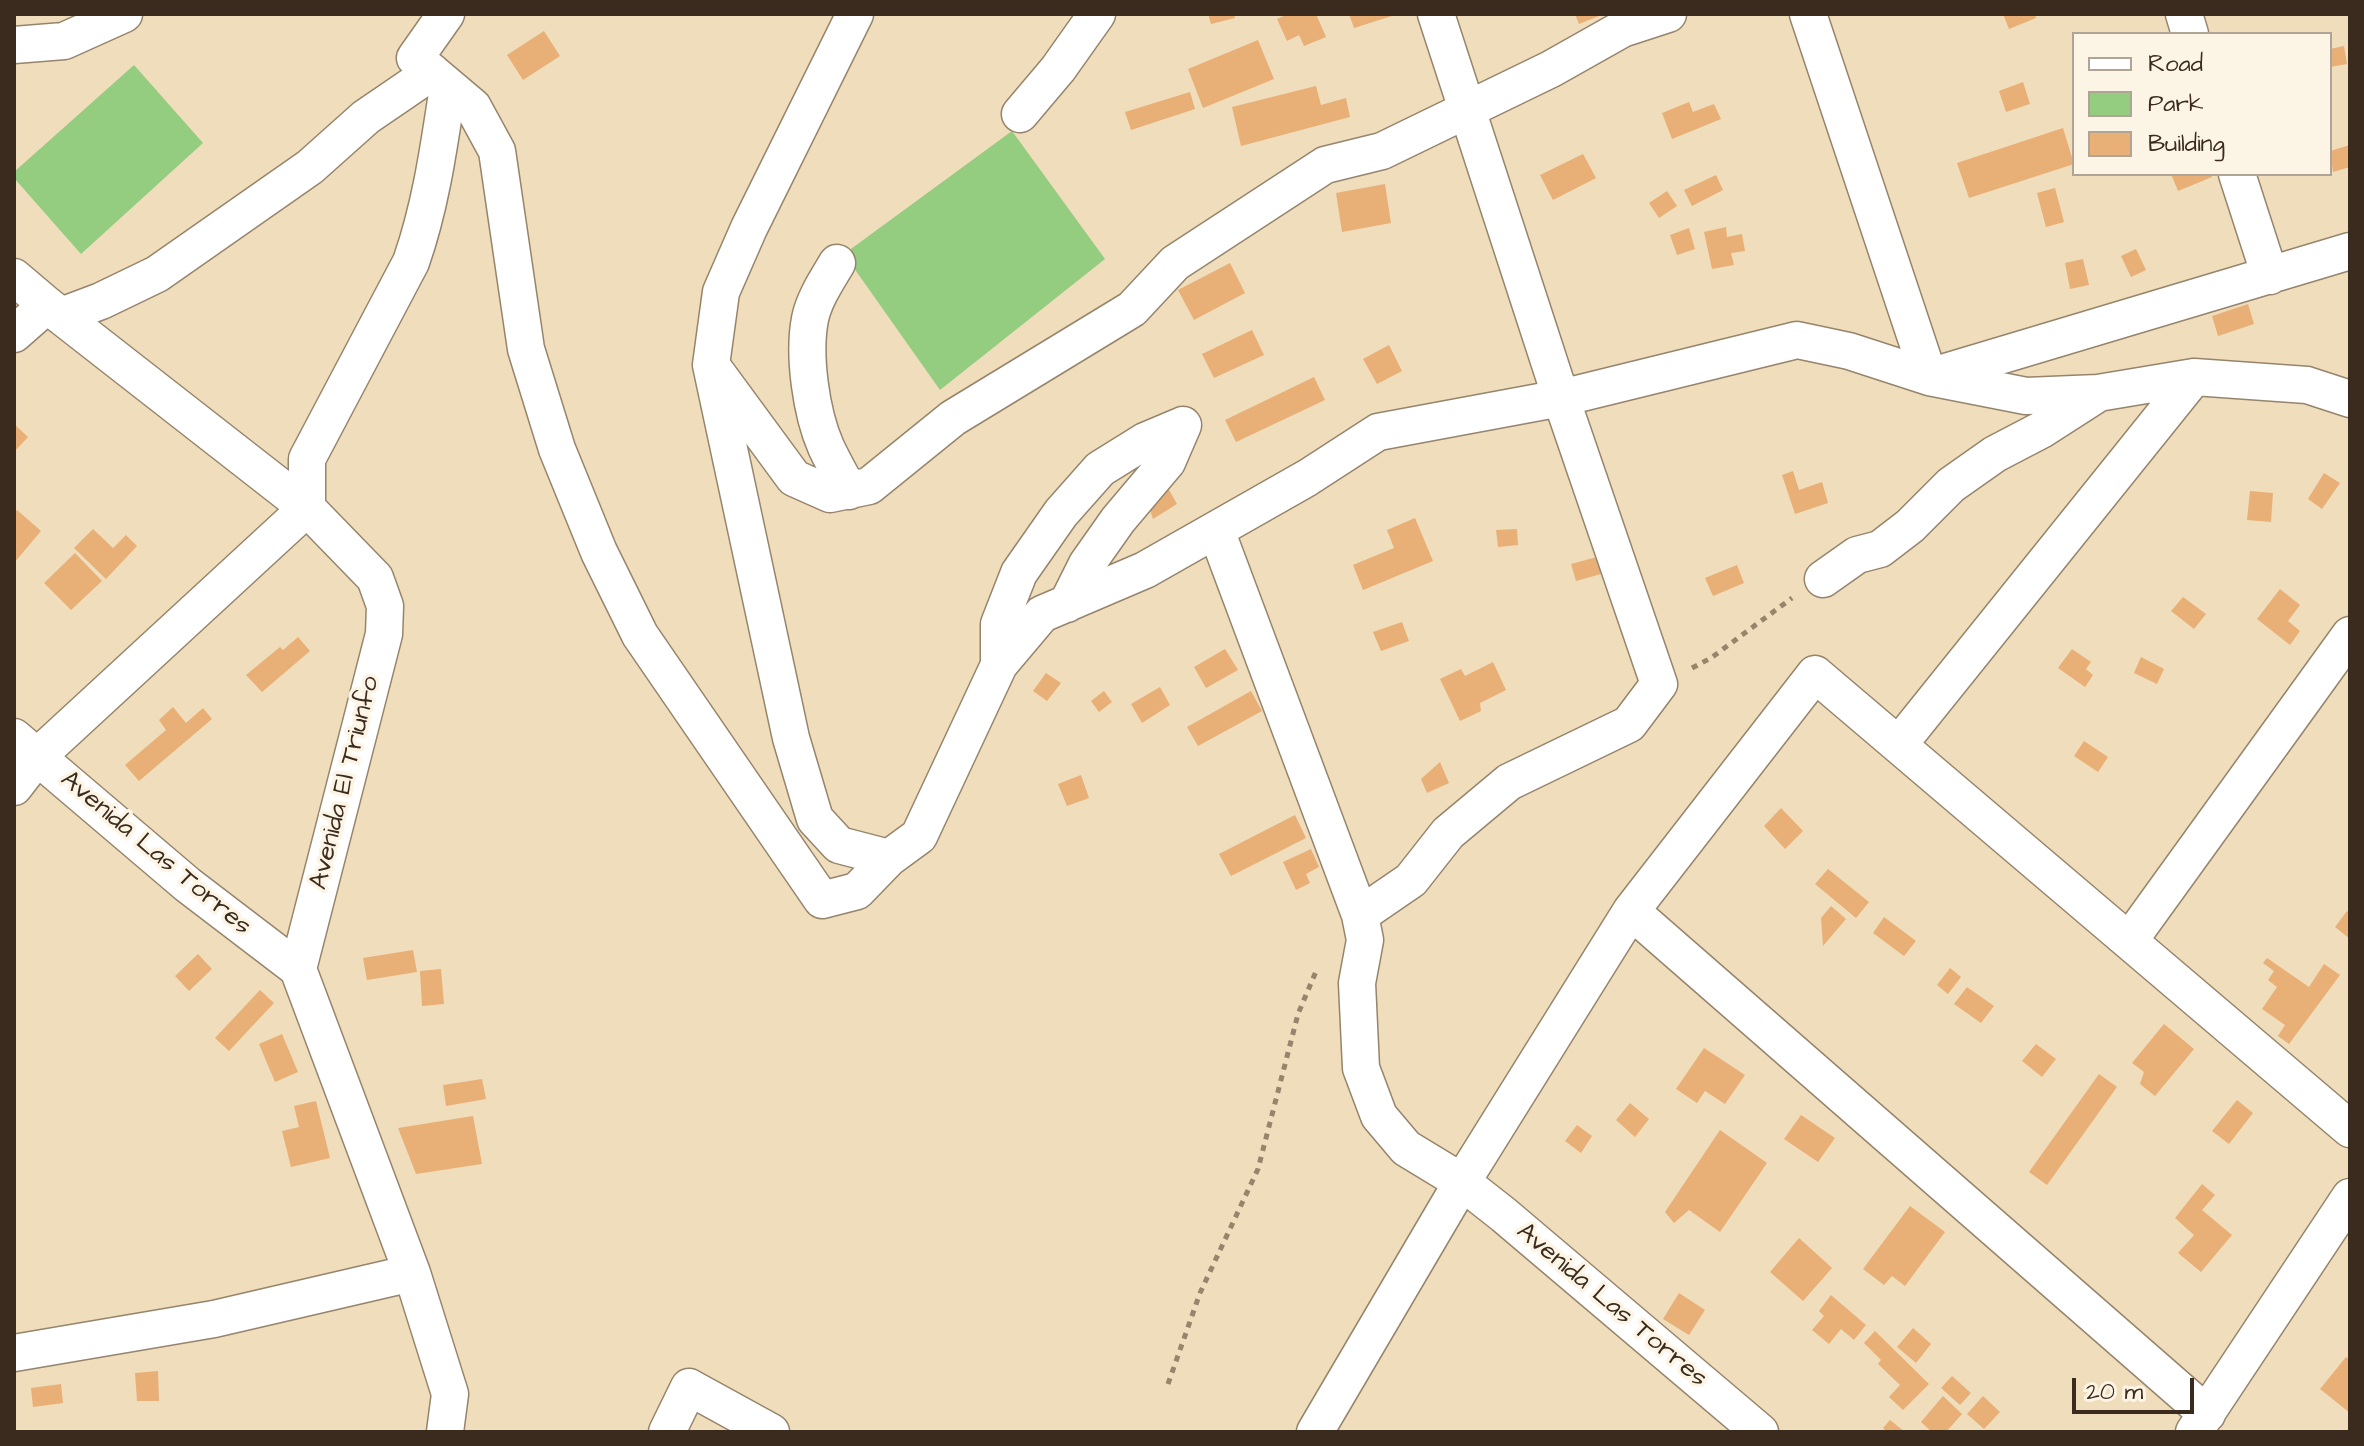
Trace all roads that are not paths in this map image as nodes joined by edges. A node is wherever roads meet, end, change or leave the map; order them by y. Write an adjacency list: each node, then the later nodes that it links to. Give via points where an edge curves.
1 (446, 14): 9 (street)
2 (855, 14): 19 (street, via 721,292)
3 (1097, 14): 11 (street)
4 (1436, 14): 10 (street)
5 (1668, 14): 10 (street, via 1622,29)
6 (1808, 14): 20 (street)
7 (109, 18): 8 (street, via 64,41)
8 (14, 45)
9 (432, 72): 17 (street, via 366,117 310,167 157,274 101,301); 26 (street, via 432,191 423,228 411,262 307,459); 35 (street, via 473,107 497,151 526,349 557,449 640,635 822,900 857,891)
10 (1468, 109): 23 (street); 25 (street, via 1382,151 1325,165 1175,263 1132,309 953,418 869,486)
11 (1020, 114)
12 (2238, 176): 15 (street)
13 (2350, 251): 15 (street)
14 (837, 263): 25 (street, via 810,318 808,361 825,445)
15 (2270, 276): 20 (street)
16 (14, 277): 17 (street, Avenida El Triunfo)
17 (54, 311): 18 (street); 26 (street, Avenida El Triunfo)
18 (14, 334)
19 (711, 365): 25 (street, via 794,478 830,494); 35 (street, via 791,738 815,819 839,845)
20 (1929, 377): 22 (street, via 2026,396); 23 (street, via 1797,340)
21 (2194, 377): 22 (street); 24 (street, via 2307,385); 32 (street)
22 (2098, 393): 28 (street, via 1995,454 1951,485 1880,549 1857,555)
23 (1561, 398): 27 (street, via 1378,432); 37 (street, via 1659,684 1629,724 1509,782 1448,833 1411,880)
24 (2350, 399)
25 (849, 491)
26 (307, 508): 33 (street); 39 (street, Avenida El Triunfo, via 375,578 385,606 384,634)
27 (1216, 530): 29 (street, via 1145,570); 37 (street, Avenida Las Torres)
28 (1823, 579)
29 (1067, 604): 31 (street, via 1042,614); 31 (street, via 1102,542 1167,462 1183,425 1100,469 1061,513 1019,573 999,624)
30 (2350, 635): 38 (street)
31 (999, 665): 35 (street, via 919,836)
32 (1900, 743): 36 (street, via 1815,674); 38 (street)
33 (26, 746): 34 (street); 39 (street, Avenida Las Torres, via 188,885)
34 (14, 787)
35 (889, 858)
36 (1631, 911): 41 (street); 45 (street)
37 (1360, 915): 41 (street, Avenida Las Torres, via 1365,940 1357,983 1361,1068 1374,1104 1406,1148)
38 (2129, 941): 40 (street)
39 (298, 969): 43 (street)
40 (2350, 1129)
41 (1462, 1182): 46 (street); 50 (street, Avenida Las Torres)
42 (2350, 1197): 45 (street)
43 (412, 1273): 44 (street, via 214,1319); 47 (street, via 450,1394)
44 (14, 1353)
45 (2201, 1423)
46 (1331, 1426)
47 (445, 1432)
48 (667, 1432): 49 (street, via 689,1387)
49 (771, 1432)
50 (1760, 1432)

